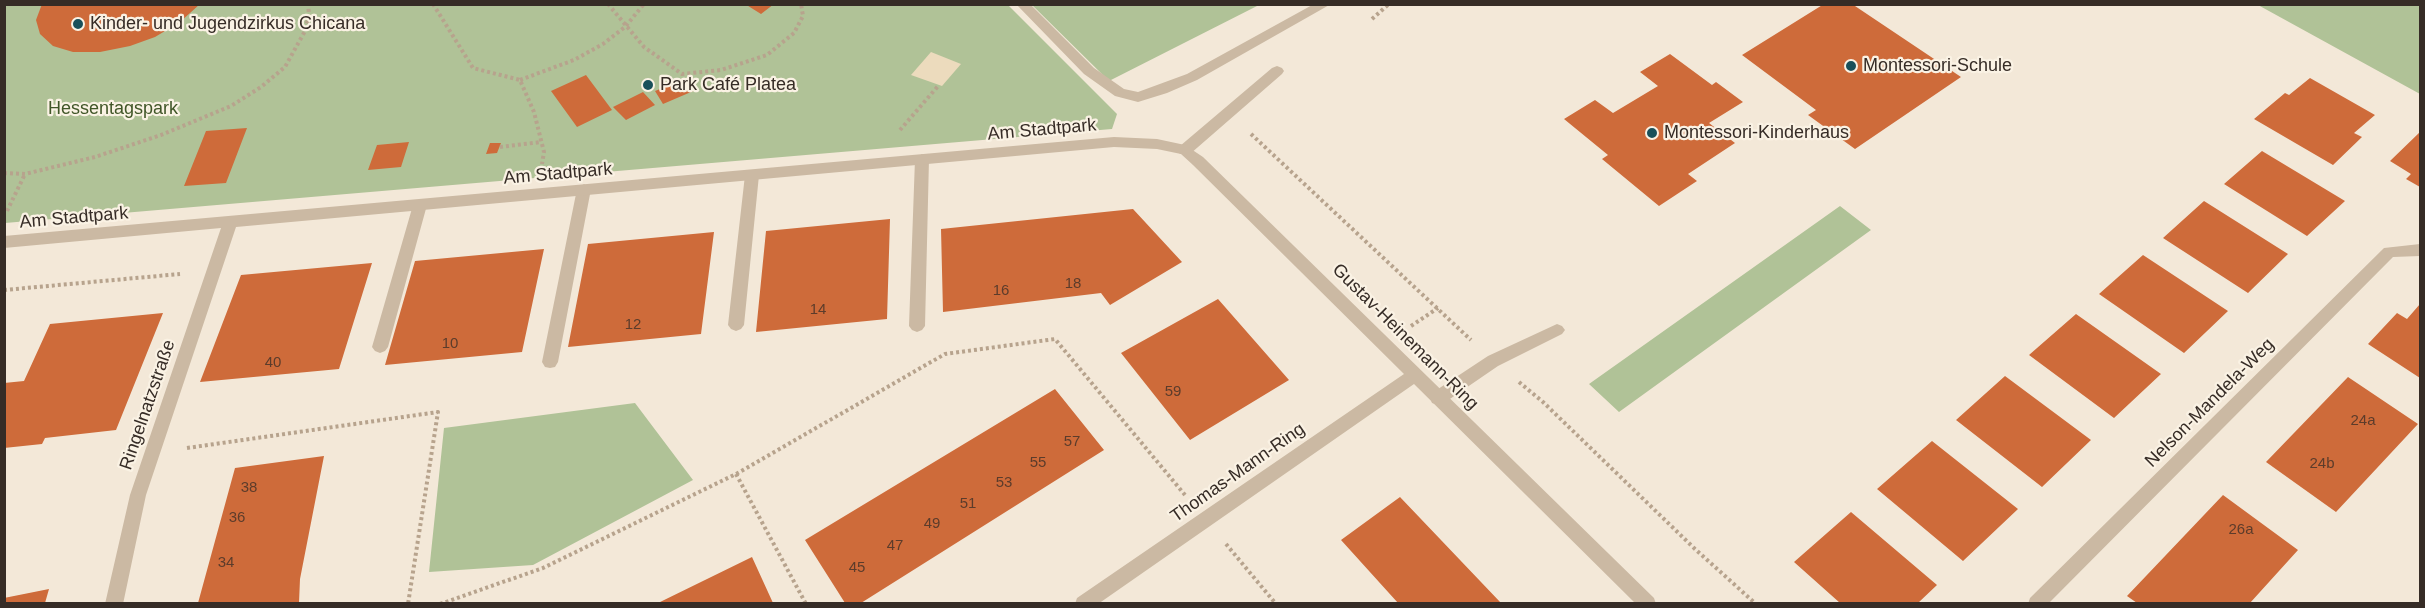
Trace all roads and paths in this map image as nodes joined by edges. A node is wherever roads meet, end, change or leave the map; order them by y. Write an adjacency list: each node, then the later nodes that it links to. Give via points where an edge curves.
1 (308, 4): 20 (path, via 305,31 285,67 231,106 95,157)
2 (433, 4): 12 (path, via 473,68)
3 (608, 4): 10 (path)
4 (644, 4): 10 (path)
5 (801, 4): 10 (path, via 803,16 794,33 767,55 721,70 682,74 644,47)
6 (1022, 4): 7 (street, via 1089,71 1120,93 1138,97 1192,77)
7 (1325, 4)
8 (1389, 4): 9 (path)
9 (1372, 19)
10 (625, 27): 12 (path, via 574,60)
11 (1277, 71): 16 (street)
12 (520, 80): 14 (path)
13 (939, 86): 18 (path, via 884,148)
14 (541, 142): 15 (path); 23 (path, via 544,152)
15 (500, 147)
16 (1185, 150): 17 (street, Am Stadtpark, via 1114,142); 36 (street, Gustav-Heinemann-Ring)
17 (922, 159): 18 (street, Am Stadtpark); 32 (street)
18 (880, 163): 21 (street, Am Stadtpark)
19 (4, 174): 20 (path)
20 (25, 174): 25 (path)
21 (752, 175): 22 (street, Am Stadtpark); 31 (street)
22 (584, 189): 23 (street, Am Stadtpark); 35 (street)
23 (537, 194): 24 (street, Am Stadtpark)
24 (420, 205): 26 (street, Am Stadtpark); 34 (street)
25 (4, 216)
26 (230, 222): 27 (street, Am Stadtpark); 29 (street, Ringelnatzstraße)
27 (4, 243)
28 (2421, 250): 48 (street, Nelson-Mandela-Weg, via 2389,252)
29 (214, 270): 30 (path); 38 (street, Ringelnatzstraße)
30 (4, 290)
31 (736, 325)
32 (917, 326)
33 (1557, 330): 37 (street, via 1493,361)
34 (381, 347)
35 (550, 362)
36 (1415, 375): 37 (street, Gustav-Heinemann-Ring); 40 (street, Thomas-Mann-Ring)
37 (1438, 398): 47 (street, Gustav-Heinemann-Ring)
38 (151, 453): 41 (street, Ringelnatzstraße); 42 (path, via 438,412)
39 (736, 474): 40 (path, via 945,354 1055,339); 43 (path, via 543,568); 44 (path)
40 (1205, 519): 45 (street, Thomas-Mann-Ring); 46 (path)
41 (114, 603)
42 (408, 603)
43 (440, 603)
44 (806, 603)
45 (1083, 603)
46 (1276, 603)
47 (1648, 603)
48 (2036, 603)

